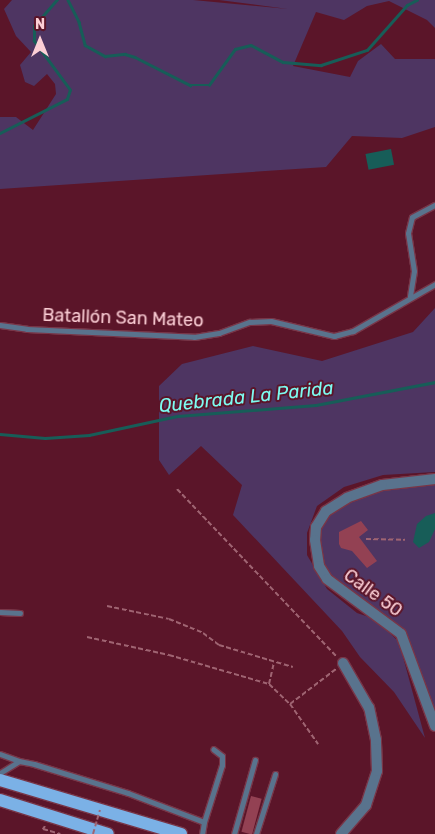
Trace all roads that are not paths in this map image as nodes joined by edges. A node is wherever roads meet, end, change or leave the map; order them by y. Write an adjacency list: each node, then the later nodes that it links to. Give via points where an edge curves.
1 (435, 205): 3 (lane, via 412,217 408,233 414,271)
2 (435, 284): 3 (lane, Batallón San Mateo)
3 (410, 296): 4 (lane, Batallón San Mateo, via 353,331 334,336 271,321 250,322 219,333 194,337)
4 (0, 325)
5 (435, 479): 9 (street, Calle 50, via 382,485 346,498 326,510 316,527 315,540 319,566 327,579 401,634)
6 (0, 612): 7 (lane)
7 (20, 613)
8 (343, 663): 24 (street, via 369,708 376,740 376,771 366,805)
9 (435, 726)
10 (213, 749): 18 (lane, via 222,756 222,764)
11 (0, 754): 13 (lane)
12 (255, 760): 22 (lane, via 244,809)
13 (19, 761): 14 (lane); 18 (lane, via 128,793)
14 (0, 772)
15 (275, 774): 23 (lane, via 259,814)
16 (0, 780): 20 (main road)
17 (0, 800): 19 (main road)
18 (204, 822): 21 (lane)
19 (108, 834)
20 (181, 834)
21 (202, 834)
22 (234, 834)
23 (256, 834)
24 (342, 834)

